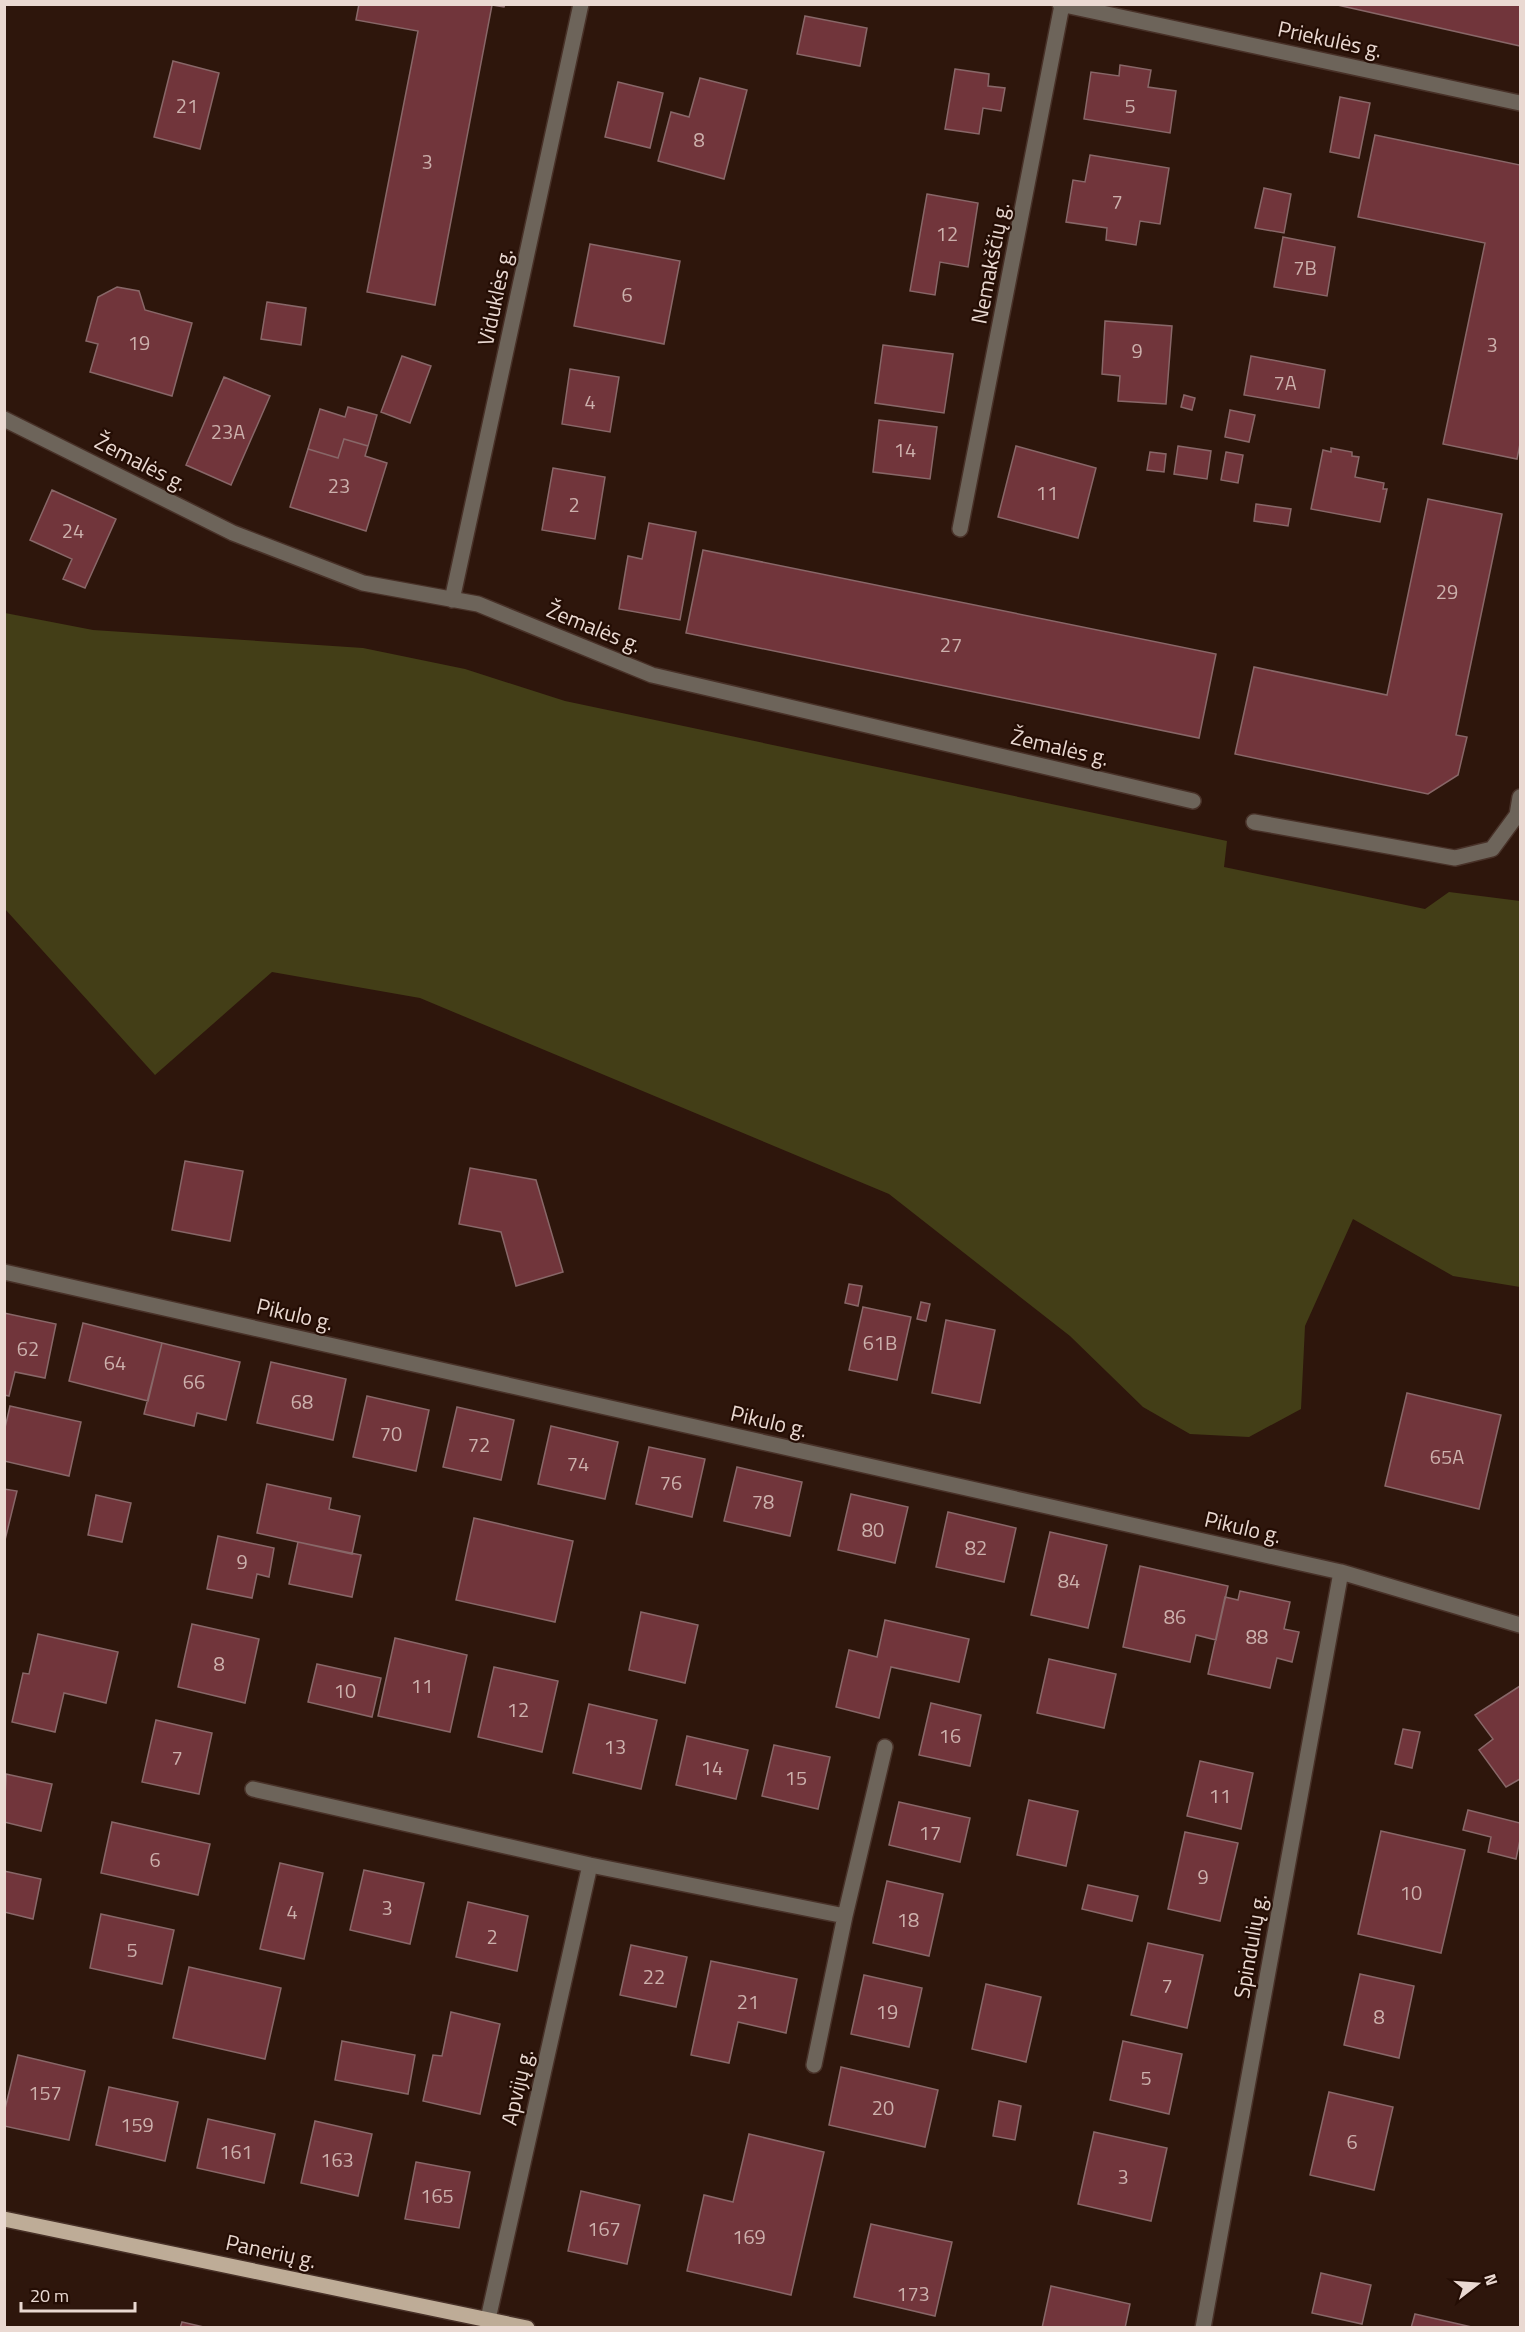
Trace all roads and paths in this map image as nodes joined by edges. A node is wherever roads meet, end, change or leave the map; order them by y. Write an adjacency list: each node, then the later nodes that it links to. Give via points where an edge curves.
1 (582, 4): 7 (street, Viduklės g.)
2 (1061, 5): 3 (street, Priekulės g.); 6 (street, Nemakščių g.)
3 (1117, 10): 4 (street, Priekulės g.)
4 (1521, 103)
5 (4, 419): 7 (street, Žemalės g., via 233,533 363,583)
6 (960, 529)
7 (452, 600): 9 (street, Žemalės g., via 478,604 651,675)
8 (1521, 797): 10 (street, via 1517,815 1492,849 1455,858)
9 (1193, 801)
10 (1254, 822)
11 (4, 1272): 12 (street, Pikulo g.)
12 (1341, 1572): 13 (street, Pikulo g.); 22 (street, Spindulių g.)
13 (1521, 1625)
14 (885, 1747): 17 (street)
15 (253, 1789): 16 (street)
16 (590, 1865): 17 (street); 20 (street, Apvijų g.)
17 (845, 1916): 18 (street)
18 (814, 2065)
19 (4, 2219): 20 (main road, Panerių g.)
20 (488, 2319): 21 (main road, Panerių g.)
21 (528, 2328)
22 (1203, 2328)

